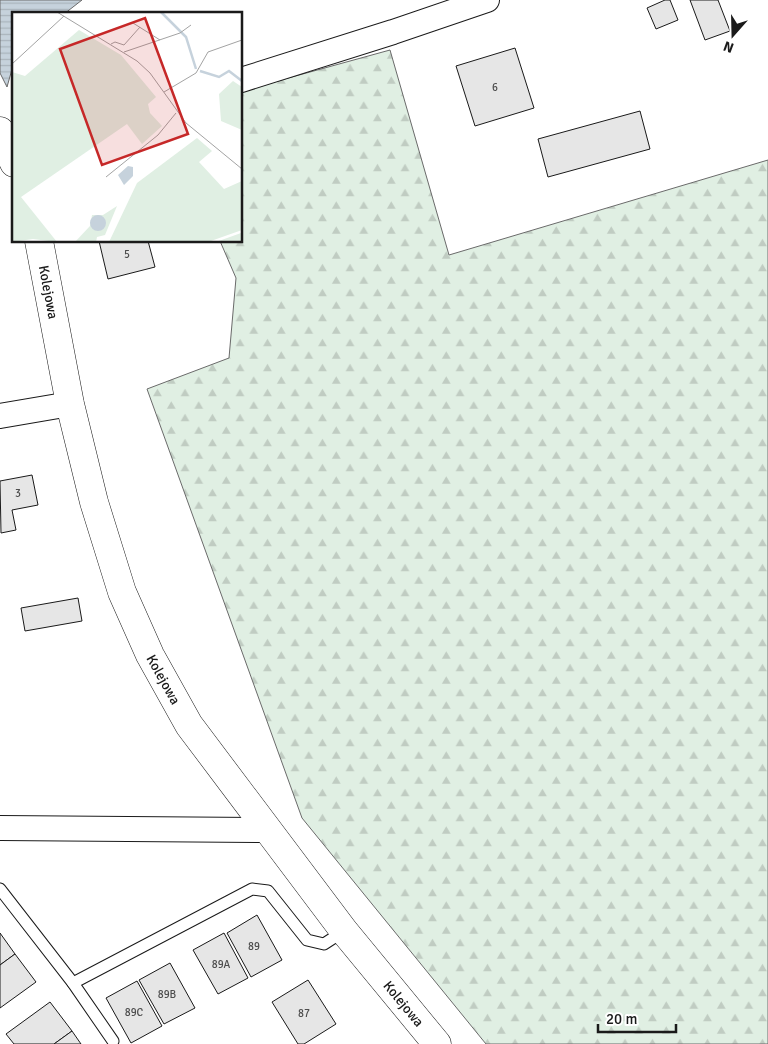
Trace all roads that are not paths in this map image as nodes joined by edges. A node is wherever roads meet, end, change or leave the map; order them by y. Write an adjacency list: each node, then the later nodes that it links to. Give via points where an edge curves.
1 (486, 0): 2 (street)
2 (242, 80)
3 (0, 131): 4 (street)
4 (12, 158)
5 (39, 242): 6 (street, Kolejowa)
6 (70, 404): 7 (street); 9 (street, Kolejowa, via 94,502 120,583 150,655 189,725)
7 (0, 416)
8 (0, 828): 9 (street)
9 (269, 830): 11 (street, Kolejowa)
10 (0, 889): 12 (lane)
11 (344, 931): 12 (lane, via 324,944 307,940 268,891 252,889); 14 (street, Kolejowa)
12 (73, 983): 13 (lane)
13 (113, 1041)
14 (437, 1044)

